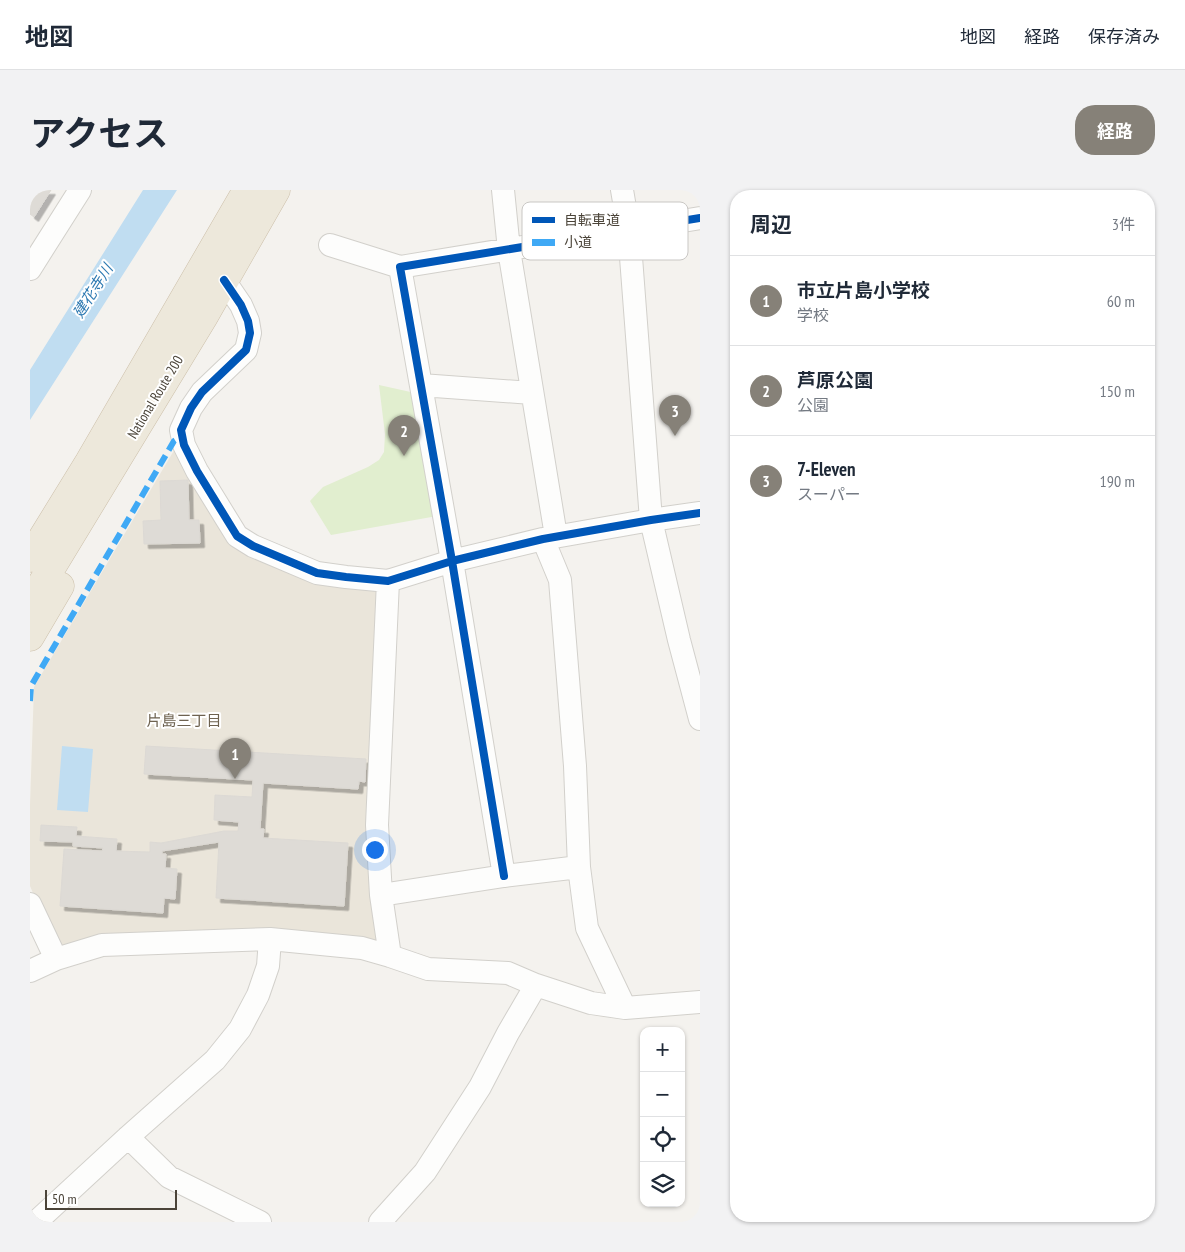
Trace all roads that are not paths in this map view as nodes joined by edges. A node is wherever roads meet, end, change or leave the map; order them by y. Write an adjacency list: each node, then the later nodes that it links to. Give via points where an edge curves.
1 (80, 190): 10 (street)
2 (247, 190): 15 (highway, National Route 200)
3 (276, 190): 11 (highway, National Route 200)
4 (502, 190): 7 (street)
5 (330, 245): 9 (street)
6 (522, 248): 7 (street)
7 (509, 250): 9 (street); 14 (street)
8 (631, 260): 17 (street)
9 (400, 267): 13 (street)
10 (30, 269)
11 (224, 280): 12 (highway, National Route 200); 22 (street, via 241,305 250,332 246,350 202,392 181,430 184,446 197,471 237,536 253,546 317,573)
12 (203, 318): 23 (highway, National Route 200); 24 (highway, via 106,510)
13 (421, 385): 14 (street); 21 (street)
14 (532, 393): 19 (street)
15 (89, 462): 18 (highway, via 54,486); 20 (highway, National Route 200)
16 (700, 513): 17 (street)
17 (651, 520): 19 (street); 25 (street)
18 (30, 525)
19 (550, 538): 21 (street); 26 (street, via 560,580 576,766)
20 (30, 558)
21 (452, 560): 22 (street); 27 (street)
22 (388, 581): 28 (street, via 377,825)
23 (30, 603)
24 (30, 637)
25 (700, 719)
26 (579, 867): 27 (street); 36 (street, via 587,928)
27 (504, 876): 28 (street)
28 (381, 895): 31 (street)
29 (30, 904): 32 (street)
30 (270, 939): 31 (street, via 362,948); 32 (street, via 102,945); 37 (street, via 268,966 258,995 240,1028 215,1060)
31 (390, 956): 34 (street, via 428,969 508,974)
32 (56, 960): 33 (street)
33 (30, 971)
34 (536, 985): 36 (street, via 591,1003); 40 (street, via 480,1087 425,1172)
35 (700, 1002): 36 (street)
36 (625, 1008)
37 (128, 1137): 38 (street); 39 (street, via 169,1178)
38 (36, 1222)
39 (260, 1222)
40 (380, 1222)

